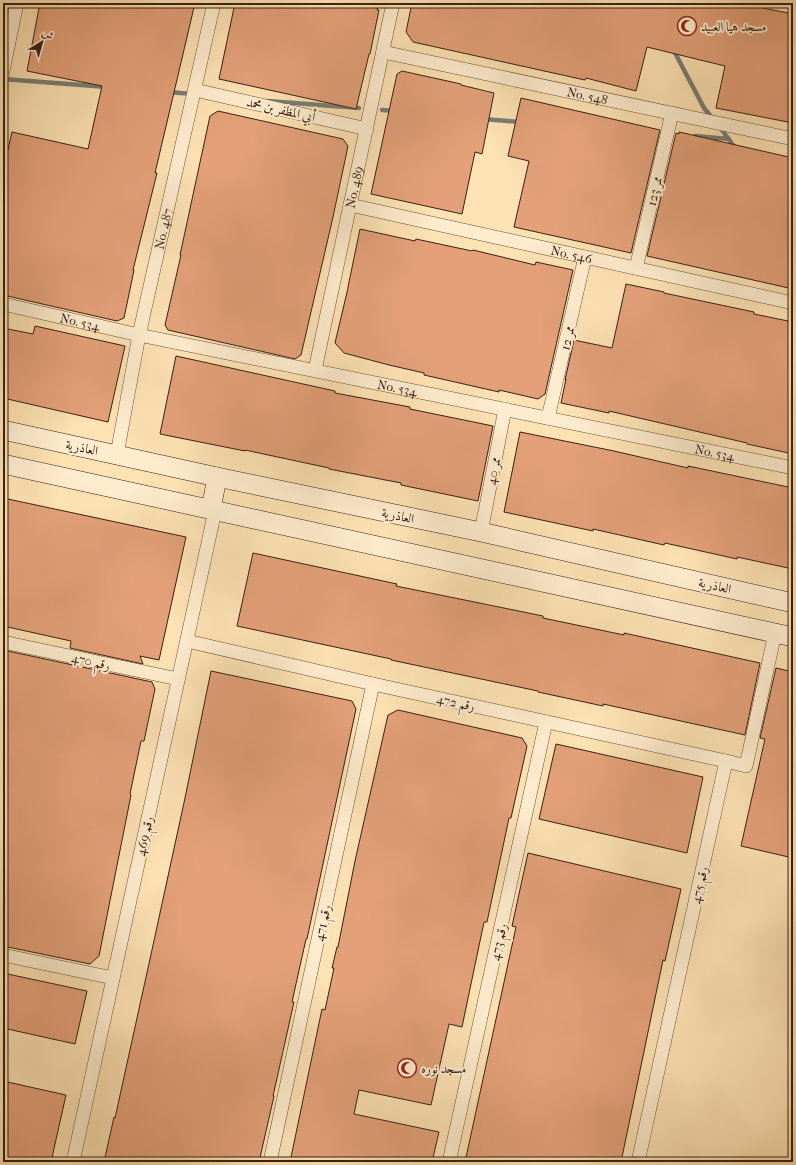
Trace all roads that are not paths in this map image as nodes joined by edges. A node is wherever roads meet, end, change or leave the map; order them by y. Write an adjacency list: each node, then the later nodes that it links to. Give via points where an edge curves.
1 (17, 3): 5 (street)
2 (214, 3): 6 (street, No. 487)
3 (393, 3): 4 (street, No. 489)
4 (383, 52): 7 (street, No. 548); 8 (street, No. 489)
5 (3, 71)
6 (195, 90): 8 (street, أبي المظفر بن محمد); 15 (street, No. 487)
7 (672, 113): 9 (street, No. 548); 12 (street, ممر 123)
8 (366, 129): 10 (street, No. 489)
9 (793, 139)
10 (350, 205): 11 (street, No. 546); 16 (street, No. 489)
11 (585, 257): 12 (street, No. 546); 18 (street, ممر 12)
12 (636, 268): 13 (street, No. 546)
13 (793, 303)
14 (3, 304): 15 (street, No. 534)
15 (139, 335): 16 (street, No. 534); 20 (street, No. 487)
16 (315, 370): 17 (street, No. 534)
17 (506, 409): 18 (street, No. 534); 25 (street, ممر 40)
18 (548, 418): 22 (street, No. 534)
19 (3, 430): 20 (street, العاذرية)
20 (117, 454): 23 (street, العاذرية)
21 (3, 464): 24 (street)
22 (793, 468)
23 (217, 477): 24 (street); 25 (street, العاذرية)
24 (213, 510): 27 (street); 29 (street, رقم 469)
25 (481, 532): 26 (street, العاذرية)
26 (793, 603)
27 (775, 633): 28 (street); 34 (street, via 746,766)
28 (793, 637)
29 (187, 641): 31 (street, رقم 469); 32 (street, رقم 472)
30 (3, 642): 31 (street, رقم 470)
31 (178, 679): 36 (street, رقم 469)
32 (373, 684): 33 (street, رقم 472); 38 (street, رقم 471)
33 (546, 722): 34 (street, رقم 472); 39 (street, رقم 473)
34 (726, 761): 40 (street, رقم 475)
35 (3, 955): 36 (street)
36 (113, 978): 37 (street, رقم 469)
37 (73, 1162)
38 (270, 1162)
39 (449, 1162)
40 (638, 1162)

